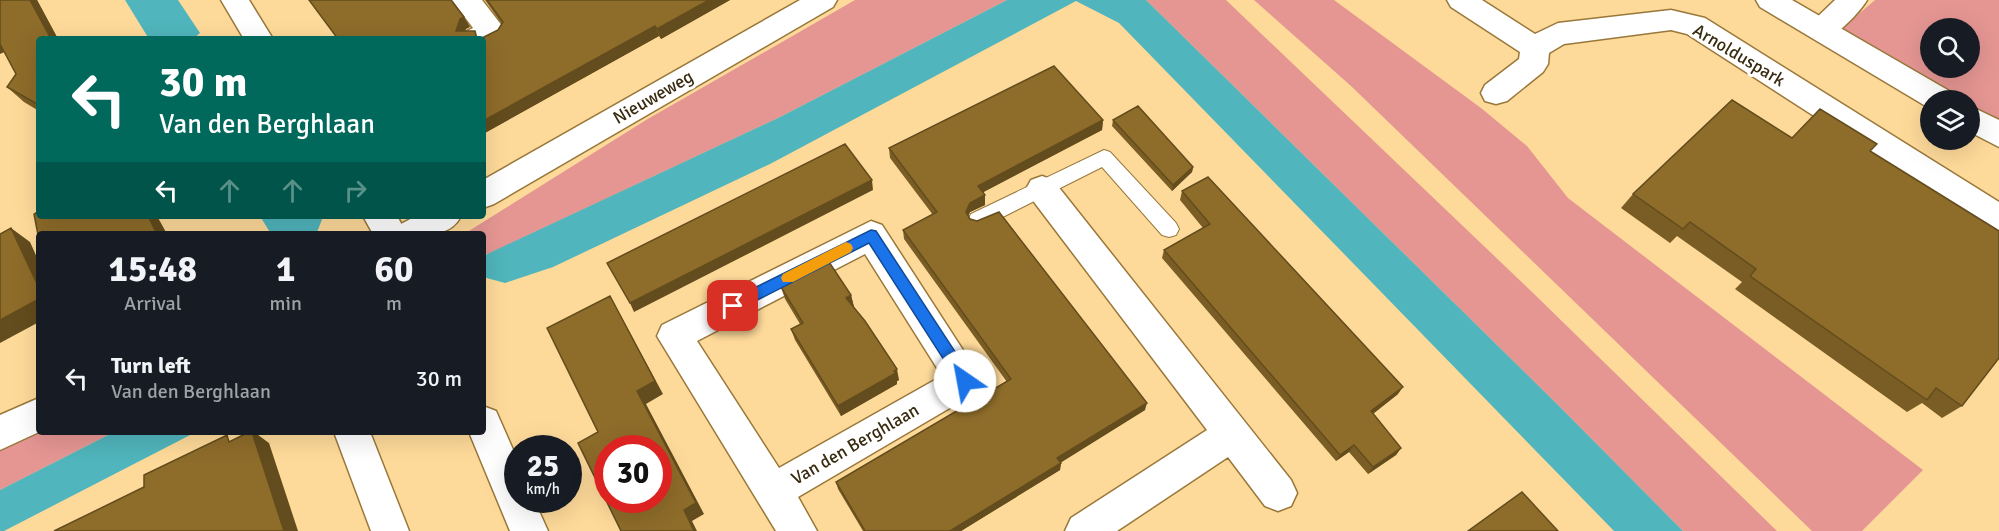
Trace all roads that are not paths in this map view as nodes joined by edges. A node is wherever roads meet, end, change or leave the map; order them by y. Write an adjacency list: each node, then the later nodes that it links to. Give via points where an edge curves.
1 (235, 0): 7 (street)
2 (823, 0): 14 (street, Nieuweweg)
3 (1461, 0): 8 (street)
4 (1770, 0): 6 (street)
5 (1853, 0): 6 (street)
6 (1821, 30): 9 (street)
7 (257, 36)
8 (1535, 48): 10 (street, via 1533,64); 16 (street, Arnolduspark, via 1558,34 1671,20 1695,25)
9 (1923, 90)
10 (1496, 93)
11 (1980, 124): 12 (street)
12 (1999, 135)
13 (1042, 189): 17 (lane); 18 (lane, via 1104,157); 23 (street)
14 (486, 193)
15 (440, 219): 19 (street)
16 (1999, 219)
17 (978, 220)
18 (1169, 229)
19 (418, 231)
20 (36, 415): 22 (street)
21 (486, 430): 28 (street)
22 (0, 433)
23 (1232, 434): 26 (street); 30 (street)
24 (353, 435): 27 (street)
25 (773, 491): 25 (street, Van den Berghlaan, via 674,336 871,235 965,381); 29 (street, Van den Berghlaan)
26 (1278, 493)
27 (390, 531)
28 (529, 531)
29 (798, 531)
30 (1084, 531)

